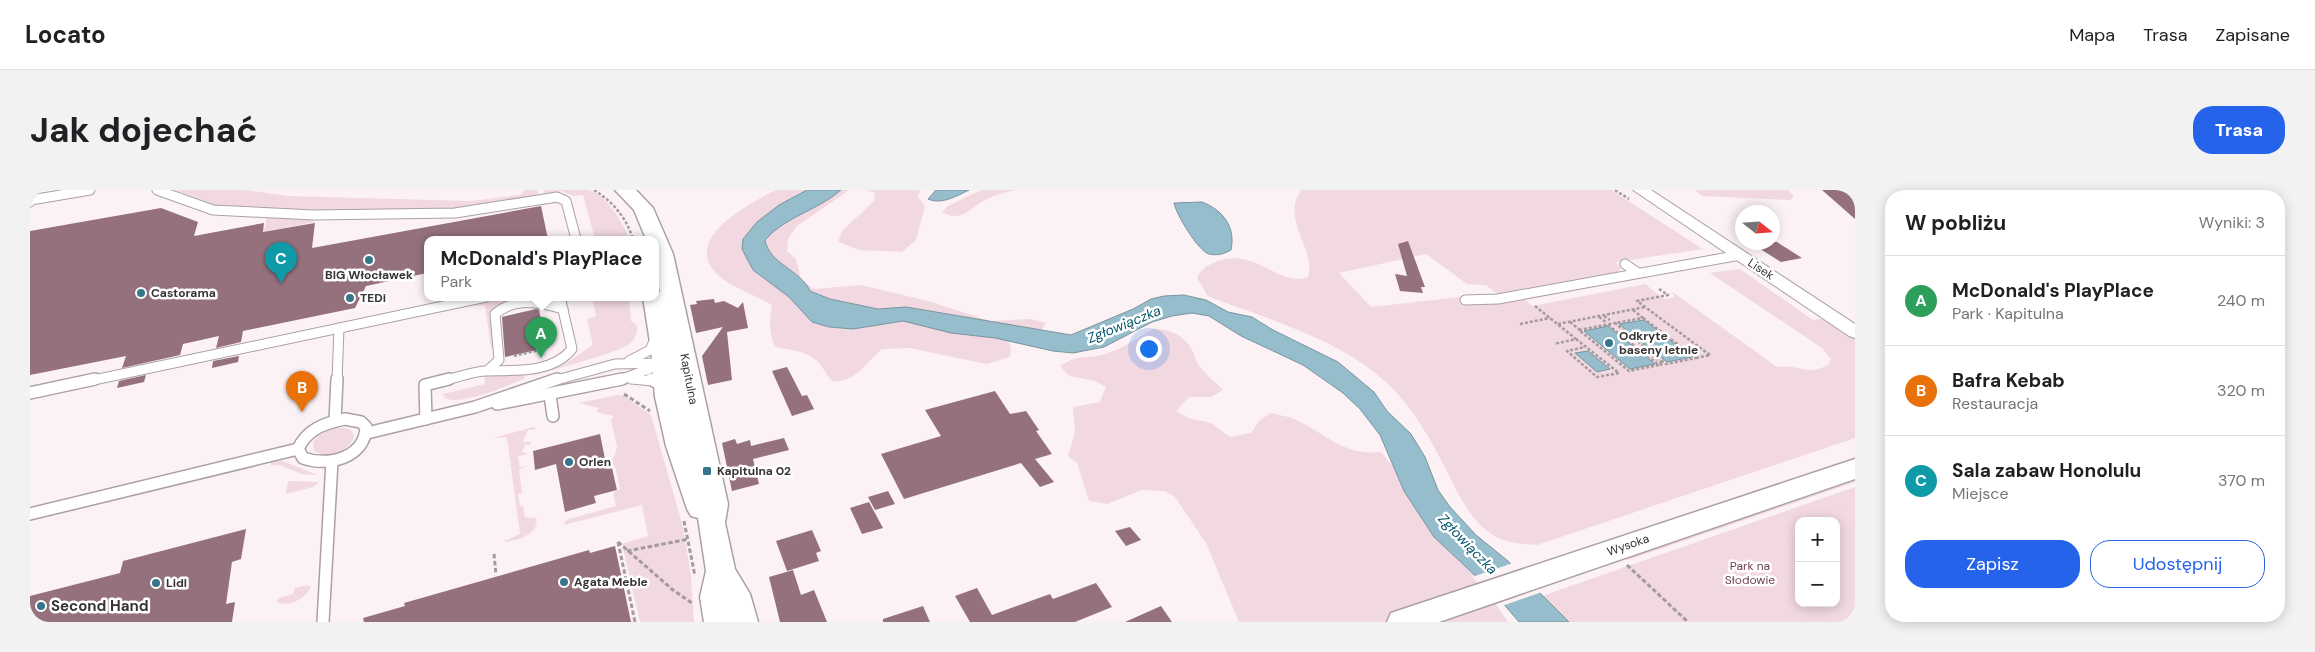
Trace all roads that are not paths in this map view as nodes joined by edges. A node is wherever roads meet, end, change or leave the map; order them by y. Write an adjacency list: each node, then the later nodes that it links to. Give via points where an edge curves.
1 (90, 190): 5 (lane)
2 (157, 190): 6 (lane, via 213,210 314,215 455,213 558,197 566,201)
3 (625, 190): 7 (street, Kapitulna, via 642,208)
4 (1640, 190): 9 (street, Lisek)
5 (30, 202)
6 (575, 236)
7 (654, 236)
8 (659, 249): 21 (street, Kapitulna, via 667,268)
9 (1740, 255): 11 (lane); 20 (street, Lisek)
10 (1625, 264): 11 (lane)
11 (1638, 273): 12 (lane, via 1498,299)
12 (1465, 300)
13 (467, 301): 19 (lane)
14 (519, 301): 17 (lane)
15 (655, 301): 18 (street, Kapitulna)
16 (562, 302): 17 (lane); 23 (lane, via 572,349 568,356 518,371)
17 (511, 303): 23 (lane, via 495,314 499,360)
18 (658, 327): 22 (lane, via 650,350); 24 (street, Kapitulna)
19 (339, 328): 27 (lane); 32 (lane)
20 (1855, 332)
21 (681, 343): 24 (lane); 26 (street, Kapitulna)
22 (619, 365): 24 (lane); 29 (lane, via 557,379)
23 (484, 371): 31 (lane, via 425,385)
24 (664, 376): 25 (lane); 25 (lane, via 661,383 651,379); 26 (lane, via 675,368); 38 (street, Kapitulna, via 679,446 701,509)
25 (620, 380): 28 (lane)
26 (691, 392): 38 (street, Kapitulna, via 714,504)
27 (30, 393)
28 (550, 395): 29 (lane); 30 (lane)
29 (476, 406): 31 (lane)
30 (553, 416)
31 (426, 419): 33 (lane)
32 (335, 420): 33 (lane, via 361,422); 34 (lane, via 314,429 300,442)
33 (367, 433): 35 (lane, via 353,451)
34 (298, 449): 35 (lane, via 308,461); 37 (lane)
35 (332, 461): 41 (lane)
36 (1855, 469): 43 (street, Wysoka)
37 (30, 514)
38 (703, 530): 39 (street, Kapitulna)
39 (721, 571): 40 (street, Kapitulna); 42 (street, Kapitulna, via 735,594)
40 (707, 614)
41 (323, 622)
42 (743, 622)
43 (1402, 622)

